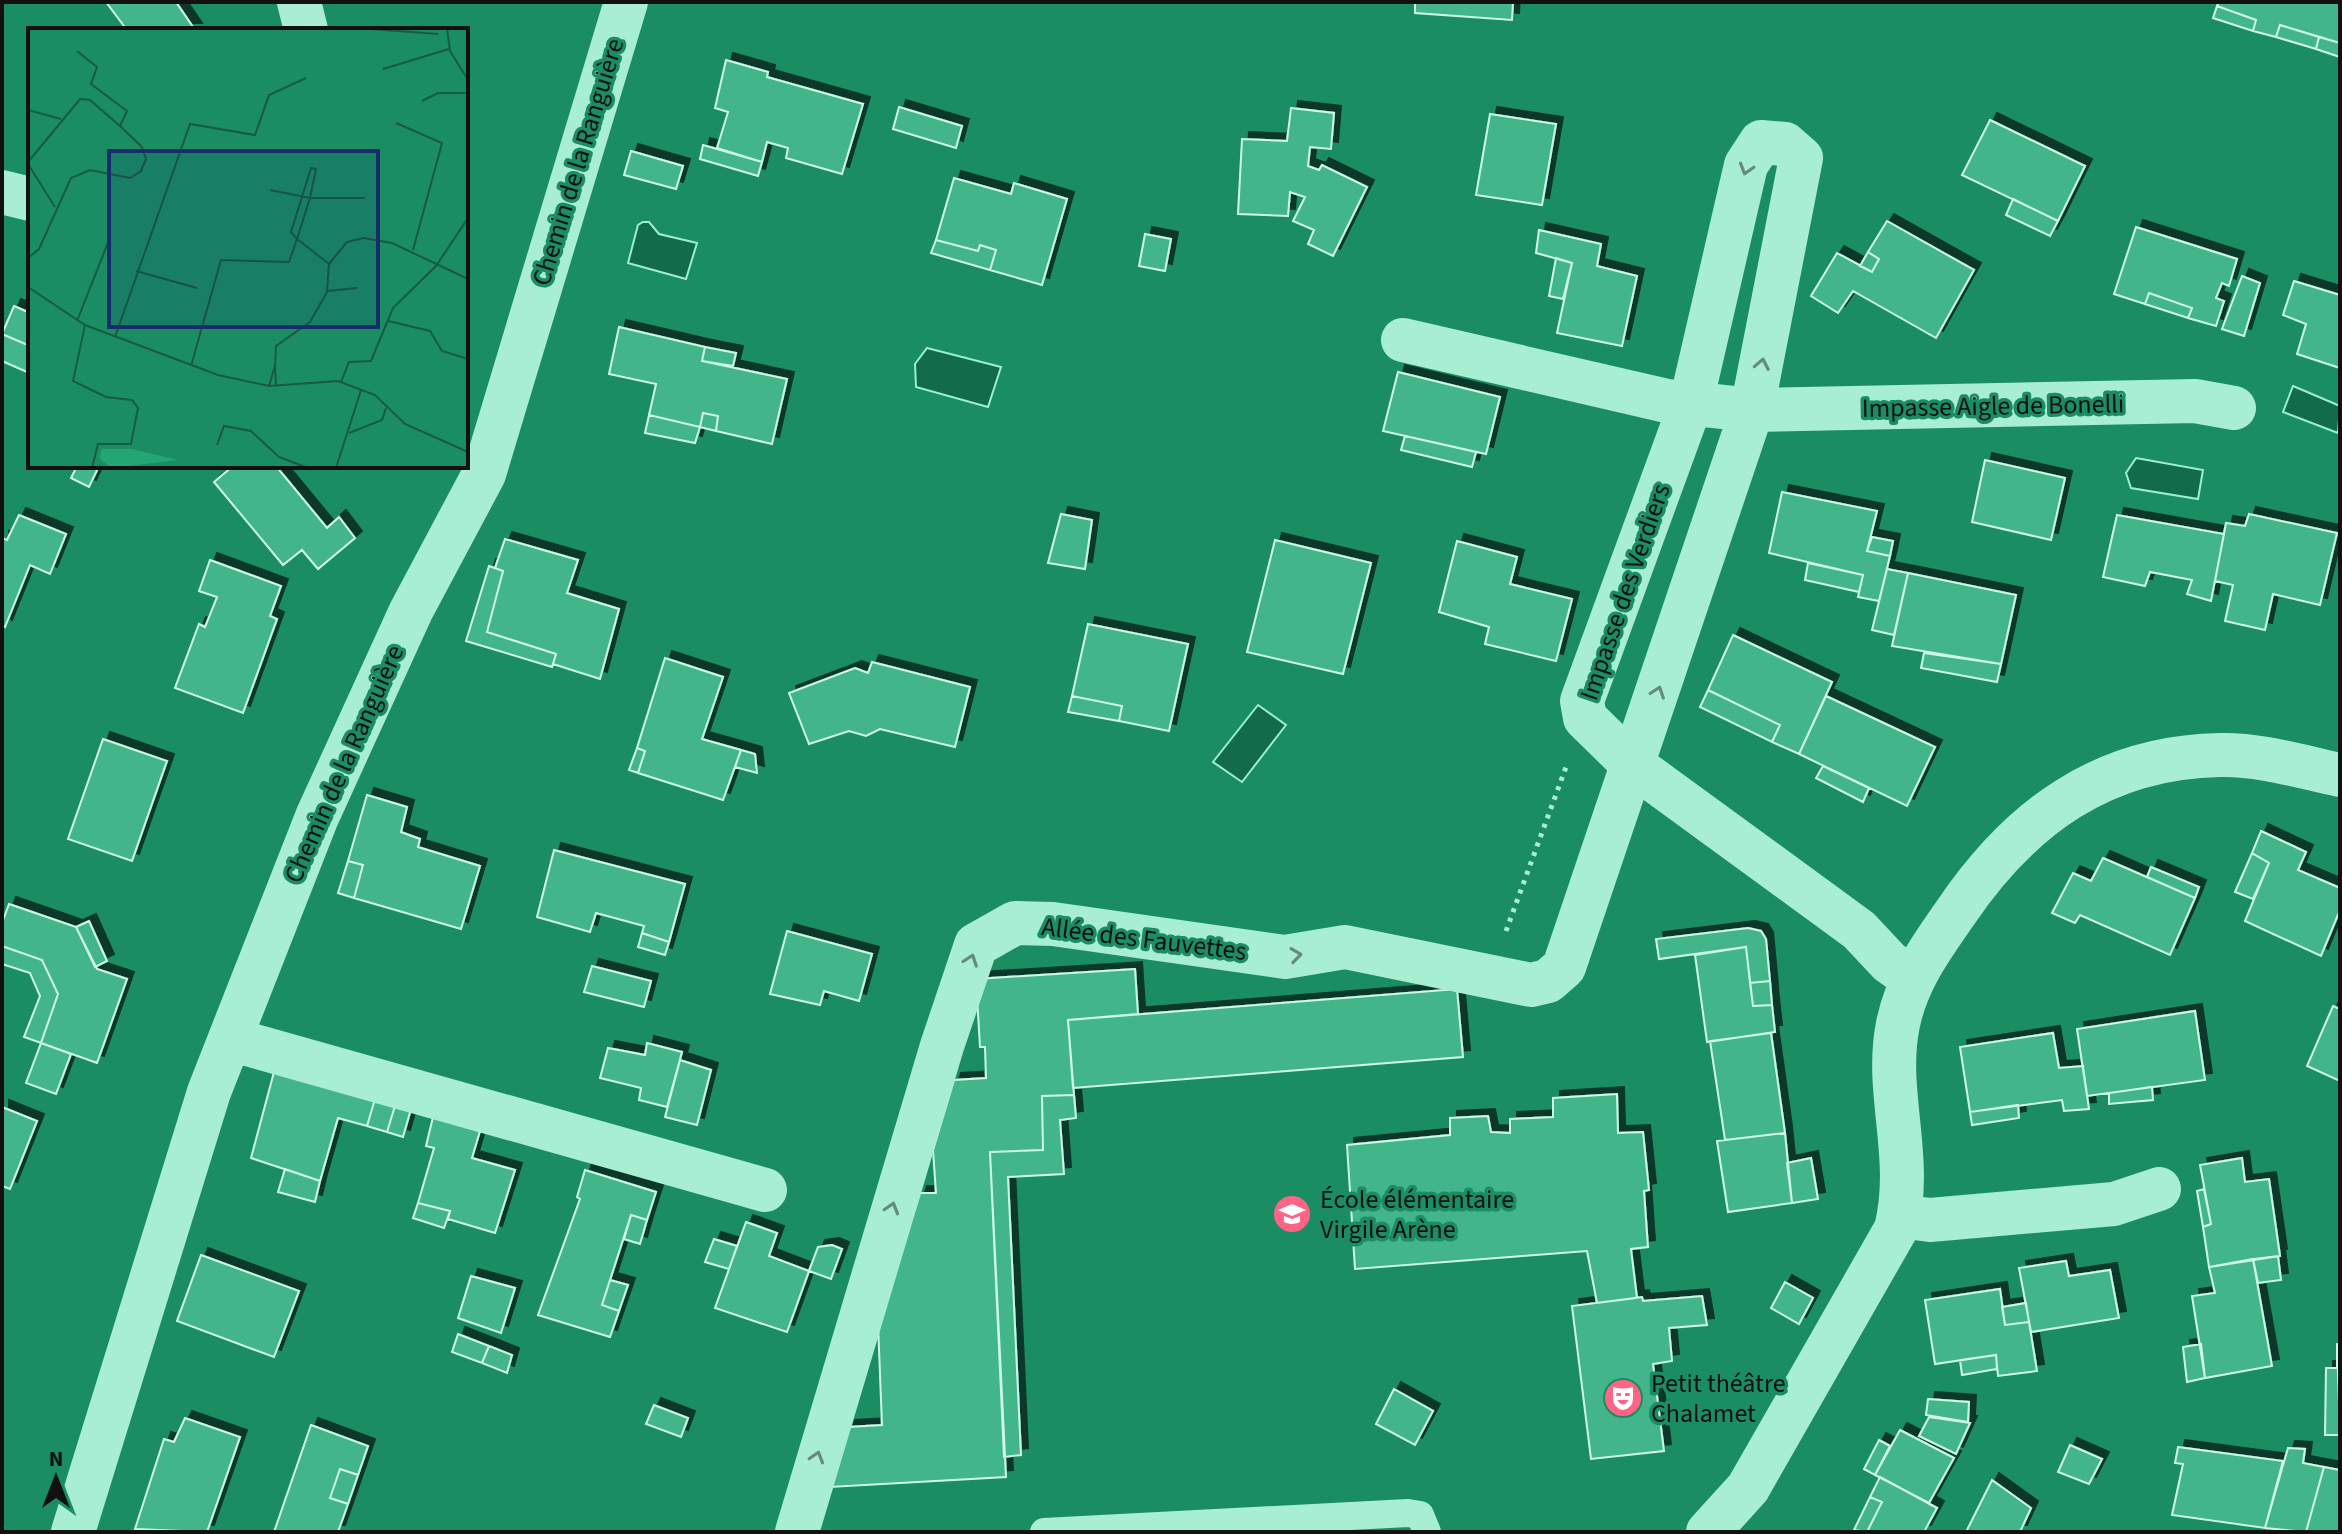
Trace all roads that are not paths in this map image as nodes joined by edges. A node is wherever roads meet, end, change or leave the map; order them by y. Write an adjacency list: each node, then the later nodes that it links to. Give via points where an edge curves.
1 (299, 2): 3 (street)
2 (626, 2): 15 (street, Chemin de la Ranguière, via 484,474 411,611 317,817)
3 (306, 28)
4 (2, 192): 5 (street)
5 (28, 198)
6 (1403, 340): 7 (street)
7 (1691, 403): 9 (street); 9 (street, Impasse des Verdiers, one-way to 7, via 1801,158 1795,149 1773,141 1761,142 1746,165); 10 (street, Impasse des Verdiers)
8 (2234, 408): 9 (street, Impasse Aigle de Bonelli, via 2195,401)
9 (1752, 410): 11 (street, Impasse des Verdiers)
10 (1671, 458): 11 (street); 12 (street, Impasse des Verdiers, via 1582,701 1585,718)
11 (1731, 475): 12 (street, Impasse des Verdiers, one-way to 11)
12 (1633, 765): 14 (street, Impasse des Verdiers, via 1859,930); 20 (street, Allée des Fauvettes, one-way to 12, via 976,945 1015,923 1053,924 1285,957 1345,947 1531,985 1548,981 1564,967)
13 (2340, 775): 14 (street, via 2223,754 2175,758 2121,772 2070,794 1985,869)
14 (1911, 978): 18 (street, via 1897,1025 1895,1068 1905,1172)
15 (230, 1039): 17 (street); 19 (street, Chemin de la Ranguière)
16 (2159, 1189): 18 (street, via 2114,1204 1930,1220)
17 (765, 1190)
18 (1899, 1216): 23 (street, via 1748,1488)
19 (73, 1532)
20 (797, 1532)
21 (1044, 1532): 22 (lane, via 1408,1513 1420,1515)
22 (1427, 1532)
23 (1708, 1532)

